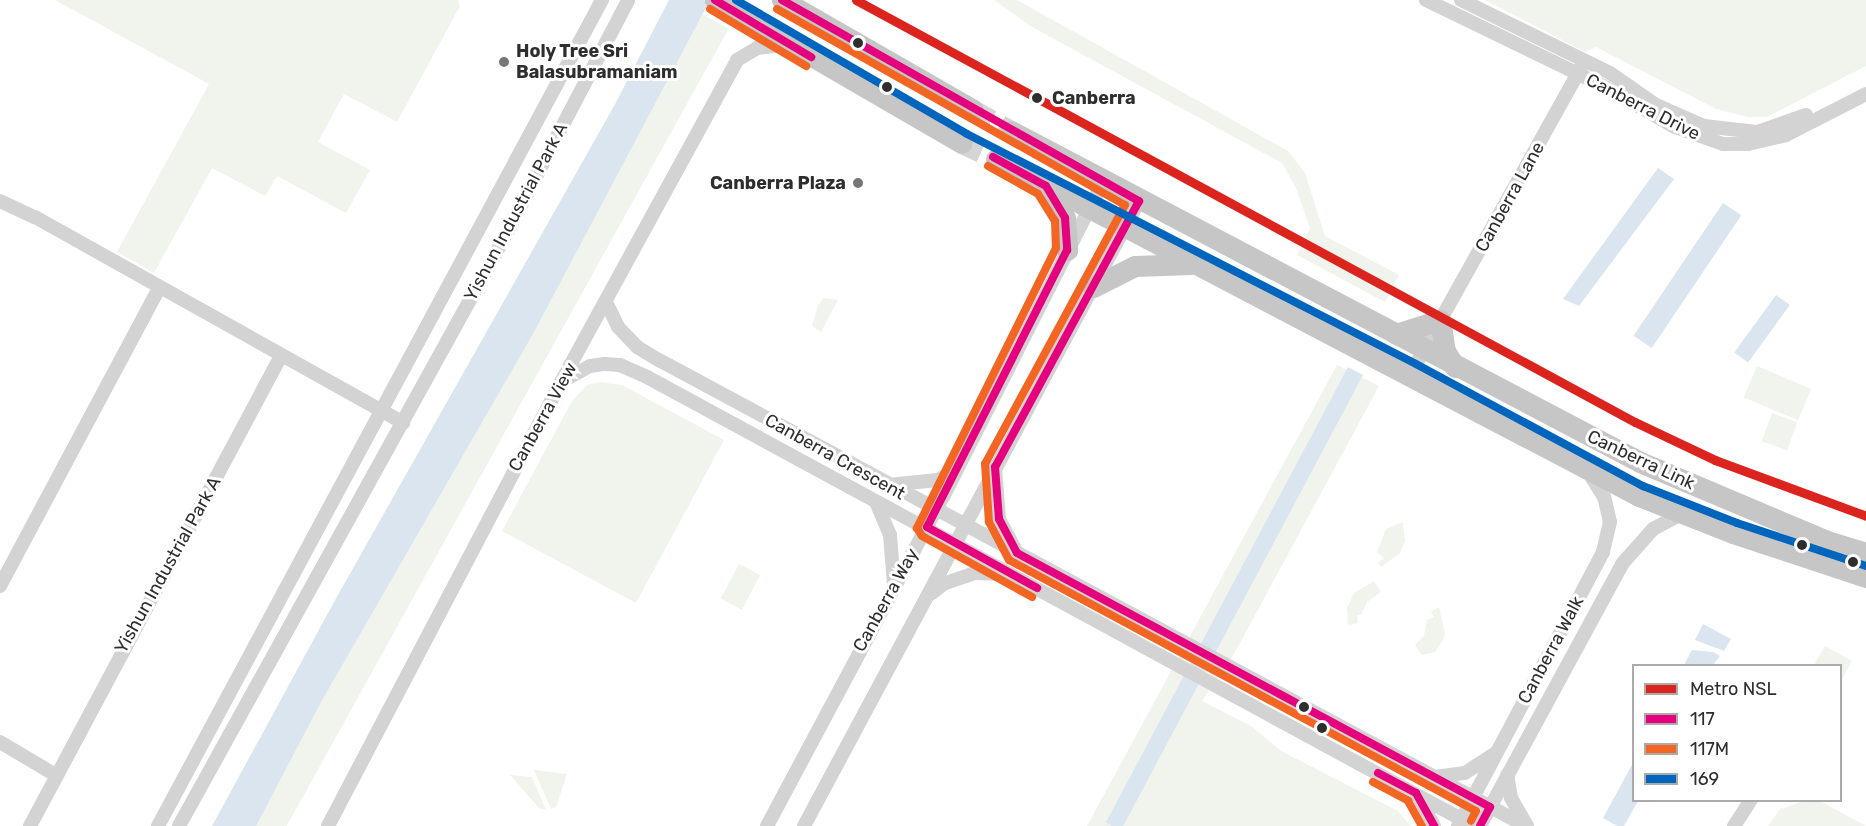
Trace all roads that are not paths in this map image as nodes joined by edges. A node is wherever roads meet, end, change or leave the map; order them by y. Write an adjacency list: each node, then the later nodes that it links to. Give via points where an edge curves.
1 (602, 0): 35 (street, Yishun Industrial Park A)
2 (628, 0): 36 (street, Yishun Industrial Park A)
3 (716, 0): 7 (main road)
4 (782, 0): 12 (main road)
5 (1426, 0): 9 (street, Canberra Drive)
6 (1461, 0): 8 (street, Canberra Drive)
7 (789, 44): 14 (main road); 26 (street, Canberra View, via 757,48 737,60)
8 (1585, 60): 9 (street); 10 (street, Canberra Drive, via 1656,105 1704,126 1739,132 1778,127)
9 (1578, 74): 11 (street, Canberra Drive, via 1675,127 1726,144 1748,144 1786,135); 27 (street, Canberra Lane)
10 (1866, 83)
11 (1866, 94)
12 (973, 110)
13 (1011, 131): 16 (main road, Canberra Link)
14 (962, 143)
15 (996, 159): 17 (main road, Canberra Link)
16 (1103, 181): 19 (main road, Canberra Link); 20 (street, Canberra Way)
17 (1046, 186): 20 (main road, Canberra Link); 22 (main road, via 1065,218)
18 (0, 201): 25 (street)
19 (1139, 201): 21 (street, Canberra Way); 28 (main road, Canberra Link)
20 (1089, 208): 21 (main road, Canberra Link); 22 (street, Canberra Way)
21 (1126, 227): 23 (main road, Canberra Link); 24 (street, Canberra Way)
22 (1067, 250): 40 (street, Canberra Way)
23 (1194, 264): 24 (main road, via 1135,266); 32 (main road, Canberra Link)
24 (1093, 287): 38 (street, Canberra Way)
25 (159, 288): 30 (street); 53 (street)
26 (607, 304): 33 (street, Canberra View); 34 (street, Canberra Crescent, via 618,327 637,347)
27 (1440, 320): 28 (main road); 29 (street); 31 (main road, via 1445,351)
28 (1396, 334): 29 (main road, Canberra Link)
29 (1423, 349): 31 (main road, Canberra Link); 32 (street)
30 (281, 356): 35 (street); 57 (street, Yishun Industrial Park A)
31 (1455, 367): 49 (main road, Canberra Link, via 1640,462 1827,541)
32 (1411, 373): 39 (main road, Canberra Link)
33 (561, 382): 37 (street, Canberra Crescent, via 590,366 620,365); 69 (street, Canberra View, via 342,792)
34 (750, 410): 37 (street, via 745,419); 41 (street, Canberra Crescent)
35 (382, 411): 36 (street); 67 (street, Yishun Industrial Park A)
36 (404, 423): 68 (street, Yishun Industrial Park A)
37 (748, 432): 42 (street, Canberra Crescent)
38 (995, 467): 46 (street, Canberra Way); 48 (street, via 999,519)
39 (1587, 469): 44 (main road, Canberra Link); 56 (street, Canberra Walk, via 1604,497 1610,522 1603,552)
40 (955, 471): 41 (street, via 938,480); 43 (street, Canberra Way)
41 (886, 485): 43 (street, Canberra Crescent)
42 (876, 502): 45 (street, Canberra Crescent); 52 (street, via 890,535)
43 (935, 511): 45 (street, Canberra Way); 46 (street, Canberra Crescent)
44 (1681, 514): 51 (main road, Canberra Link); 58 (street, Canberra Walk, via 1653,529 1622,564)
45 (927, 527): 47 (street, Canberra Crescent); 52 (street, Canberra Way)
46 (963, 527): 47 (street, Canberra Way); 48 (street, Canberra Crescent)
47 (955, 543): 50 (street, Canberra Crescent); 54 (street, Canberra Way)
48 (1017, 553): 59 (street, Canberra Crescent)
49 (1866, 553)
50 (1012, 574): 54 (street, via 975,573 943,584); 60 (street, Canberra Crescent)
51 (1866, 577)
52 (894, 585): 70 (street, Canberra Way)
53 (0, 586)
54 (929, 595): 71 (street, Canberra Way)
55 (0, 742): 57 (street)
56 (1499, 750): 59 (street, via 1465,773); 61 (street, Canberra Walk)
57 (54, 774): 66 (street, Yishun Industrial Park A)
58 (1508, 775): 64 (street, Canberra Walk); 74 (street, Canberra Crescent, via 1511,798)
59 (1430, 777): 61 (street, Canberra Crescent)
60 (1416, 793): 65 (street, Canberra Crescent); 72 (street)
61 (1473, 797): 64 (street, Canberra Crescent); 65 (street, Canberra Walk)
62 (1740, 802): 75 (street)
63 (1750, 802): 76 (street)
64 (1490, 807): 73 (street, Canberra Walk); 74 (street, Canberra Crescent)
65 (1465, 824)
66 (30, 826)
67 (158, 826)
68 (179, 826)
69 (328, 826)
70 (766, 826)
71 (804, 826)
72 (1434, 826)
73 (1480, 826)
74 (1526, 826)
75 (1725, 826)
76 (1734, 826)

